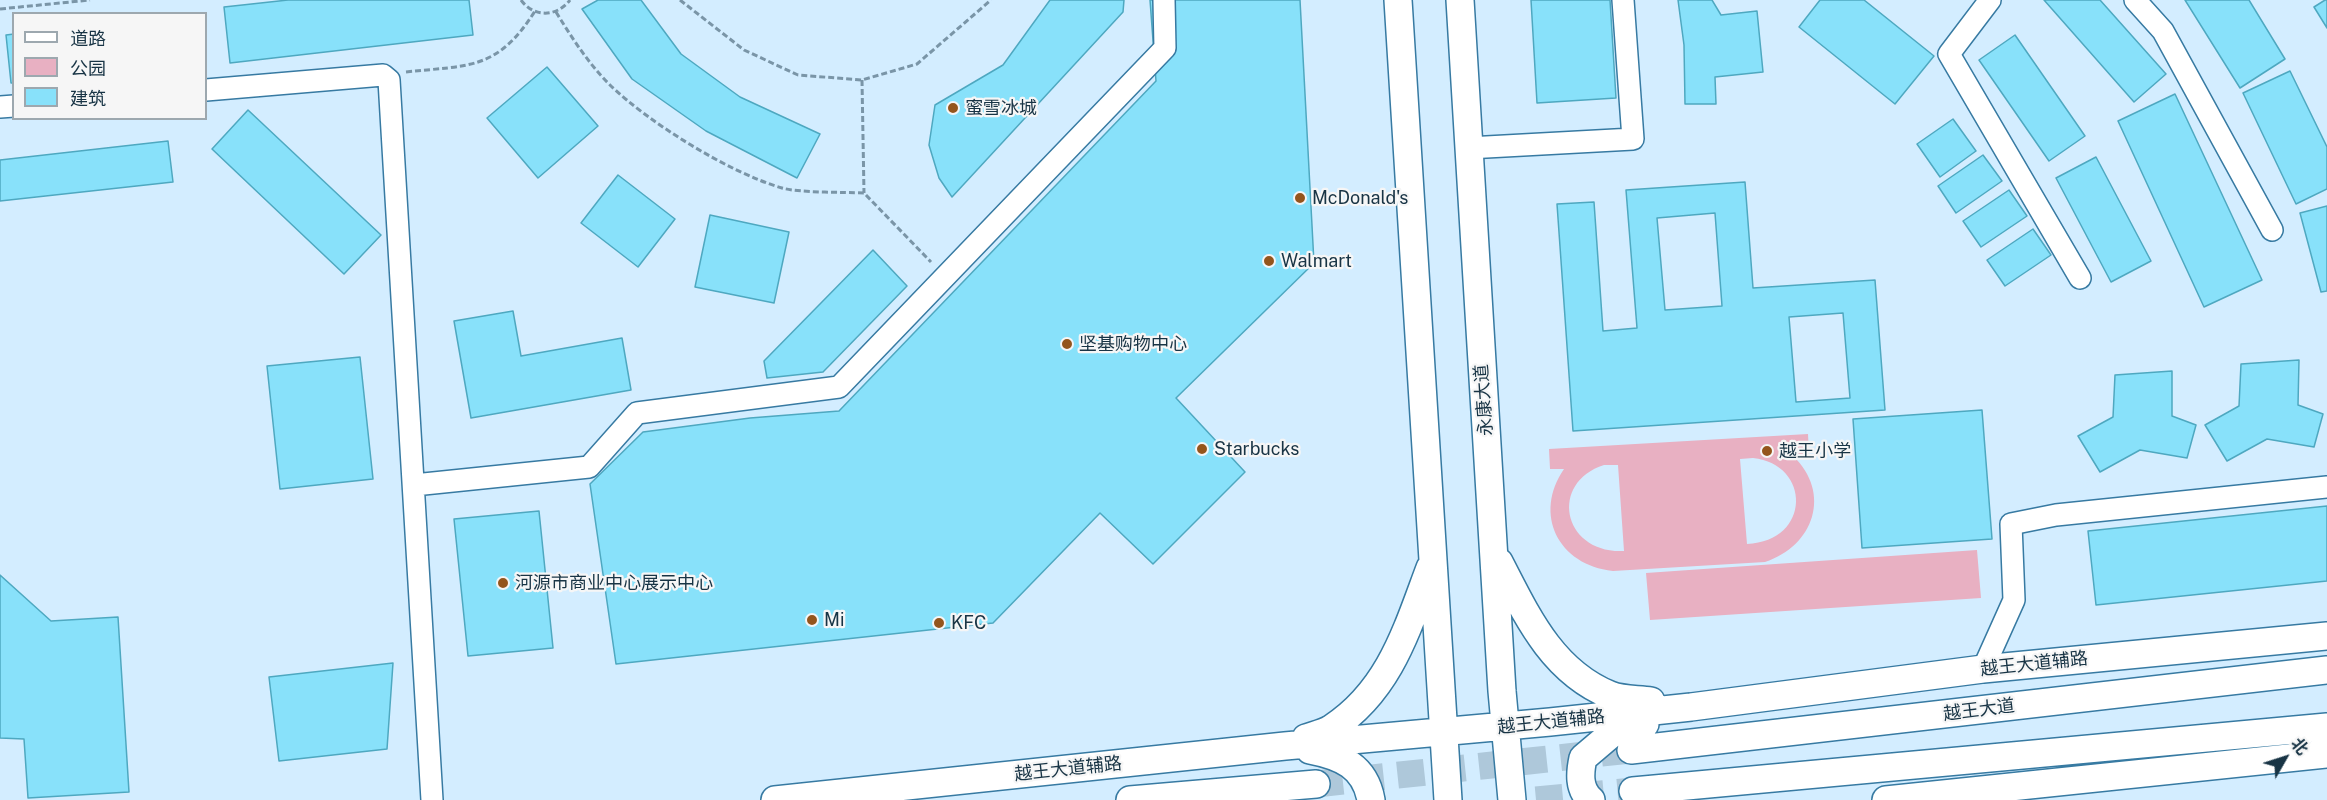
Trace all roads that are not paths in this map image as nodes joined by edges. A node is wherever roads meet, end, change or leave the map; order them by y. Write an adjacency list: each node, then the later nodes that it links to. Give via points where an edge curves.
1 (1164, 0): 11 (street, via 1165,48 839,387 637,413 589,467)
2 (1398, 0): 14 (main road)
3 (1460, 0): 8 (main road, 永康大道)
4 (1623, 0): 8 (street, via 1633,139)
5 (1990, 0): 10 (street, via 1949,54)
6 (2134, 0): 9 (street, via 2163,31)
7 (207, 90): 11 (street, via 388,77)
8 (1468, 148): 13 (main road, 永康大道)
9 (2272, 230)
10 (2080, 278)
11 (414, 485): 31 (street)
12 (2327, 487): 18 (street, via 2056,515 2011,524 2014,600)
13 (1493, 550): 20 (main road, via 1526,614 1546,646 1566,667 1611,696); 21 (main road, 永康大道)
14 (1434, 558): 23 (main road); 25 (main road, via 1403,641 1380,683 1331,729)
15 (2327, 636): 16 (main road, 越王大道辅路)
16 (2170, 650): 17 (main road); 18 (main road, 越王大道辅路)
17 (2327, 660)
18 (1983, 669): 20 (main road, 越王大道辅路)
19 (2327, 670): 26 (main road, 越王大道)
20 (1691, 707): 21 (main road, 越王大道辅路); 37 (main road, via 1616,730 1598,743 1583,758 1580,777)
21 (1505, 727): 23 (main road, 越王大道辅路); 36 (main road, 永康大道)
22 (2327, 727): 30 (main road)
23 (1443, 732): 25 (main road, 越王大道辅路); 35 (main road)
24 (2327, 734): 28 (main road)
25 (1286, 747): 32 (main road, 越王大道辅路); 34 (main road, via 1327,753 1347,761 1362,776)
26 (1631, 750)
27 (2327, 754): 28 (main road)
28 (2222, 765): 38 (main road)
29 (1316, 784): 33 (main road)
30 (1633, 791)
31 (432, 800)
32 (775, 800)
33 (1130, 800)
34 (1371, 800)
35 (1448, 800)
36 (1512, 800)
37 (1591, 800)
38 (1886, 800)

